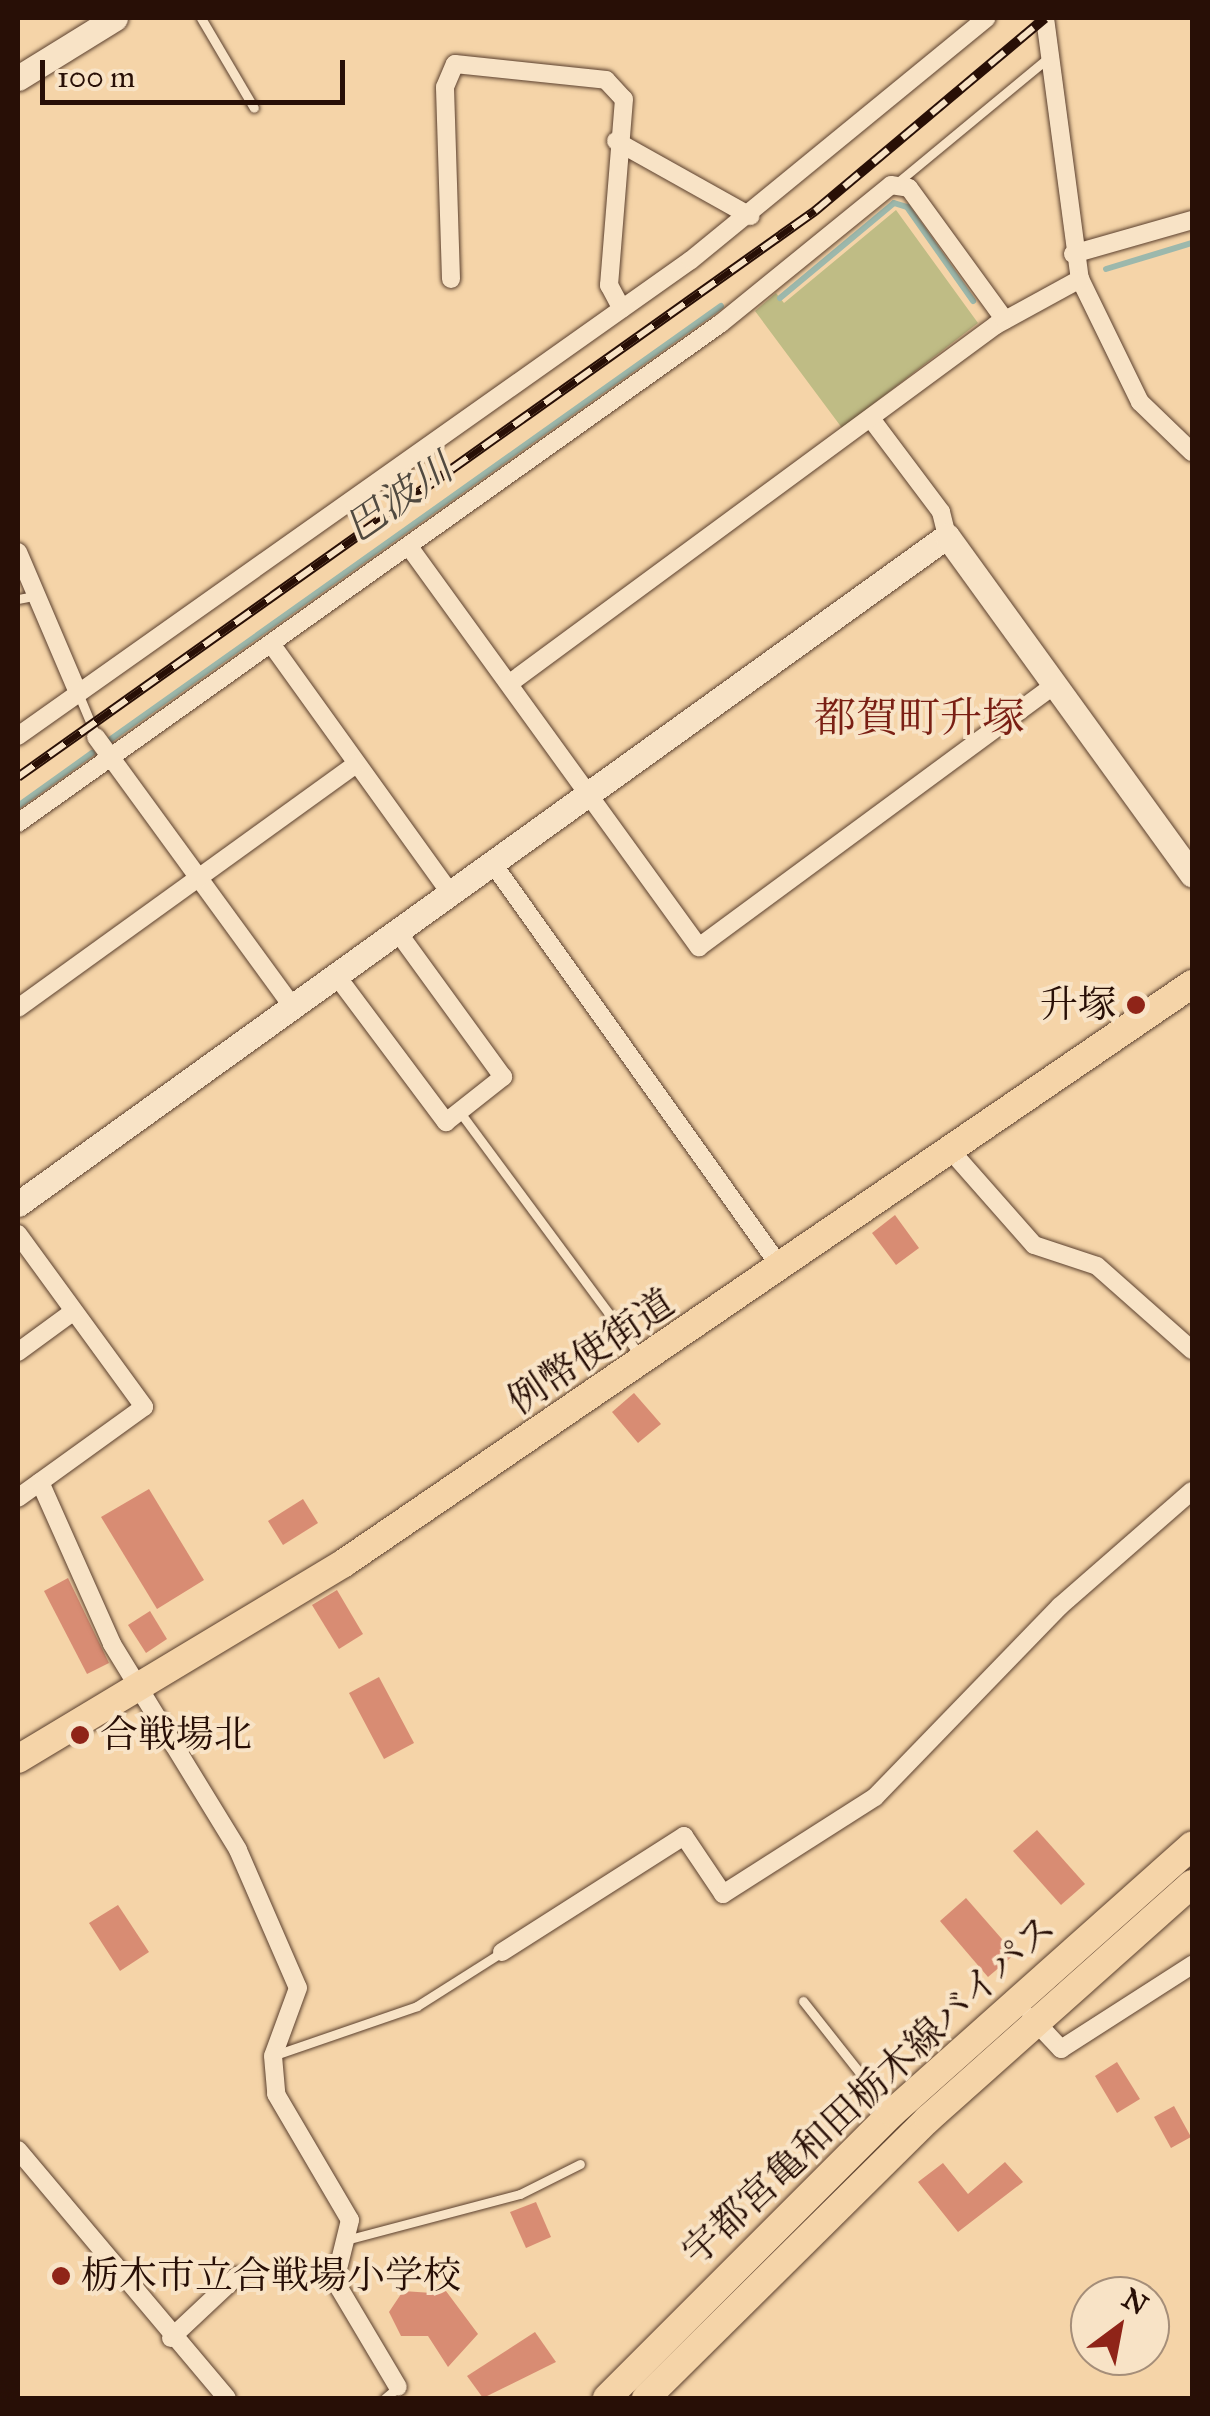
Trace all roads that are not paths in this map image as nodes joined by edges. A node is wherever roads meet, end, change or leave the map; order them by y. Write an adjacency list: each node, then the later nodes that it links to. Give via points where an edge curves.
1 (115, 18): 6 (street)
2 (201, 18): 7 (lane)
3 (988, 18): 10 (street)
4 (1045, 18): 5 (street)
5 (1057, 56): 9 (lane, via 1032,62); 12 (street)
6 (18, 78)
7 (254, 108)
8 (616, 141): 10 (street); 13 (street, via 624,99 616,83 455,64 445,88); 15 (street, via 610,284)
9 (898, 182): 16 (street); 20 (street)
10 (750, 216): 15 (street)
11 (1192, 220): 12 (street)
12 (1073, 254): 14 (street)
13 (452, 279)
14 (1080, 279): 16 (street); 18 (street, via 1140,402)
15 (622, 309): 27 (street)
16 (1005, 320): 17 (street)
17 (872, 420): 19 (street, via 941,512); 25 (street)
18 (1192, 452)
19 (947, 536): 26 (street); 32 (street)
20 (410, 548): 24 (street); 25 (street)
21 (18, 552): 22 (street)
22 (38, 595): 23 (lane); 27 (street)
23 (18, 598)
24 (272, 645): 30 (street); 31 (street)
25 (510, 683): 32 (street)
26 (1054, 684): 32 (street, via 699,948); 35 (street)
27 (78, 693): 28 (street); 29 (lane)
28 (18, 736)
29 (96, 737): 30 (street)
30 (110, 758): 33 (street); 36 (street)
31 (356, 764): 36 (street); 37 (street)
32 (591, 794): 34 (street)
33 (18, 823)
34 (493, 864): 37 (street); 47 (street)
35 (1192, 876)
36 (196, 880): 41 (street); 42 (street)
37 (451, 894): 38 (street)
38 (399, 934): 39 (street); 43 (street, via 503,1076)
39 (336, 975): 41 (street); 43 (street, via 446,1122)
40 (1192, 984): 44 (main road, 例幣使街道)
41 (292, 1006): 45 (street)
42 (18, 1008)
43 (459, 1111): 51 (lane)
44 (952, 1152): 47 (main road, 例幣使街道); 49 (street, via 1034,1245 1096,1266)
45 (18, 1204)
46 (18, 1234): 48 (street)
47 (782, 1268): 51 (main road, 例幣使街道)
48 (74, 1311): 50 (street); 52 (street, via 144,1407)
49 (1192, 1350)
50 (18, 1352)
51 (645, 1362): 55 (main road, 例幣使街道, via 344,1563)
52 (40, 1482): 54 (street); 55 (street)
53 (1192, 1491): 59 (street, via 1060,1606 875,1797 723,1894 684,1836)
54 (18, 1498)
55 (137, 1682): 56 (main road, 例幣使街道); 64 (street, via 238,1850 298,1988)
56 (18, 1754)
57 (1192, 1846): 61 (main road, 宇都宮亀和田栃木線バイパス)
58 (1192, 1884): 63 (main road, 宇都宮亀和田栃木線バイパス)
59 (502, 1952): 64 (lane, via 417,2006)
60 (1192, 1965): 63 (street, via 1060,2049)
61 (1014, 1999): 63 (street); 65 (main road, 宇都宮亀和田栃木線バイパス)
62 (803, 2000): 65 (lane)
63 (1034, 2021): 74 (main road, 宇都宮亀和田栃木線バイパス)
64 (273, 2056): 68 (street, via 276,2094 350,2220)
65 (892, 2113): 73 (main road, 宇都宮亀和田栃木線バイパス)
66 (18, 2150): 70 (street)
67 (580, 2164): 68 (lane, via 520,2194)
68 (342, 2241): 71 (street, via 336,2281)
69 (237, 2276): 70 (street)
70 (171, 2338): 72 (street)
71 (392, 2393)
72 (228, 2398)
73 (607, 2398)
74 (646, 2398)

